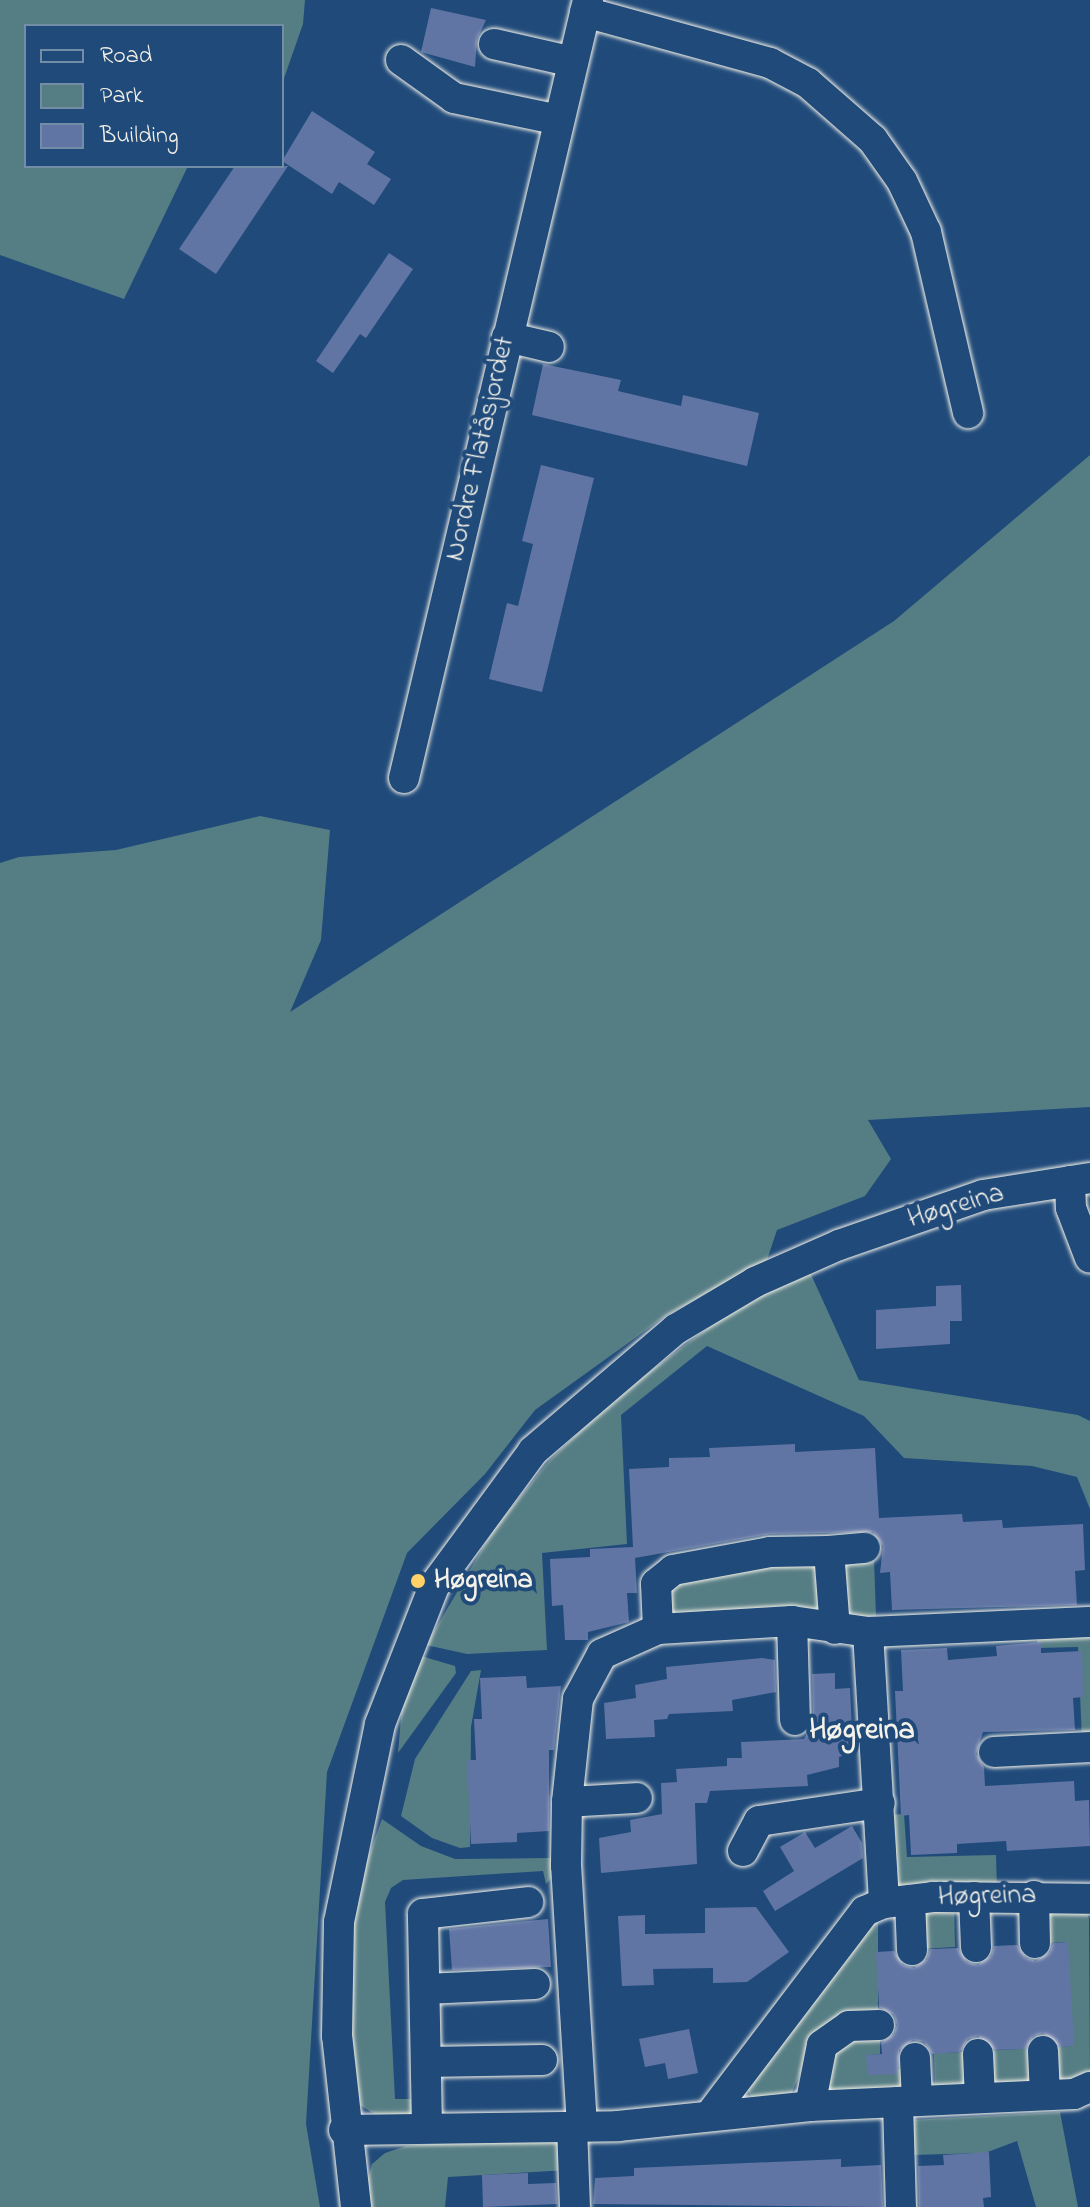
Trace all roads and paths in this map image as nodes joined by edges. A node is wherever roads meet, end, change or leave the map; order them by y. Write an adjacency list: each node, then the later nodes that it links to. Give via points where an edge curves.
1 (587, 6): 4 (street, Nordre Flatåsjordet); 8 (street, Nordre Flatåsjordet, via 770,63 843,111 873,140 902,181 926,232)
2 (494, 44): 4 (street)
3 (401, 60): 5 (street, via 454,98)
4 (573, 62): 5 (street, Nordre Flatåsjordet)
5 (559, 120): 6 (street, Nordre Flatåsjordet)
6 (507, 337): 7 (street); 9 (street, Nordre Flatåsjordet)
7 (549, 347)
8 (968, 413)
9 (404, 778)
10 (1080, 1179): 11 (street, Høgreina, via 1071,1208); 50 (street, Høgreina, via 983,1195 839,1245 755,1282 676,1329 600,1388 533,1451 434,1586 380,1724 339,1922 337,2036)
11 (1090, 1258)
12 (865, 1548): 13 (street)
13 (829, 1551): 16 (street, via 770,1552 673,1570 656,1584); 17 (street)
14 (792, 1621): 16 (street); 17 (street); 19 (street)
15 (1090, 1622): 18 (street)
16 (658, 1629): 23 (street, via 602,1654 578,1699)
17 (835, 1629): 18 (street)
18 (868, 1632): 24 (street)
19 (795, 1720)
20 (1090, 1747): 21 (street)
21 (994, 1752)
22 (637, 1798): 23 (street)
23 (567, 1802): 48 (street)
24 (880, 1803): 25 (street, via 759,1821); 30 (street)
25 (743, 1851)
26 (1034, 1896): 27 (street, Høgreina); 28 (street, Høgreina); 31 (street)
27 (974, 1897): 30 (street, Høgreina); 32 (street)
28 (1090, 1899)
29 (528, 1902): 35 (street, via 423,1914)
30 (897, 1902): 33 (street); 47 (street, via 865,1911)
31 (1035, 1943)
32 (976, 1947)
33 (912, 1950)
34 (535, 1984): 35 (street)
35 (425, 1989): 41 (street)
36 (879, 2025): 46 (street, via 849,2026 822,2045)
37 (1043, 2051): 43 (street)
38 (978, 2054): 44 (street)
39 (915, 2058): 45 (street)
40 (542, 2060): 41 (street)
41 (426, 2062): 49 (street)
42 (1090, 2087): 43 (street)
43 (1045, 2095): 44 (street)
44 (980, 2098): 45 (street)
45 (908, 2102): 46 (street); 53 (street)
46 (810, 2106): 47 (street)
47 (710, 2115): 48 (street)
48 (577, 2126): 49 (street); 52 (street)
49 (427, 2127): 50 (street)
50 (344, 2130): 51 (street, Høgreina)
51 (356, 2207)
52 (575, 2207)
53 (901, 2207)

